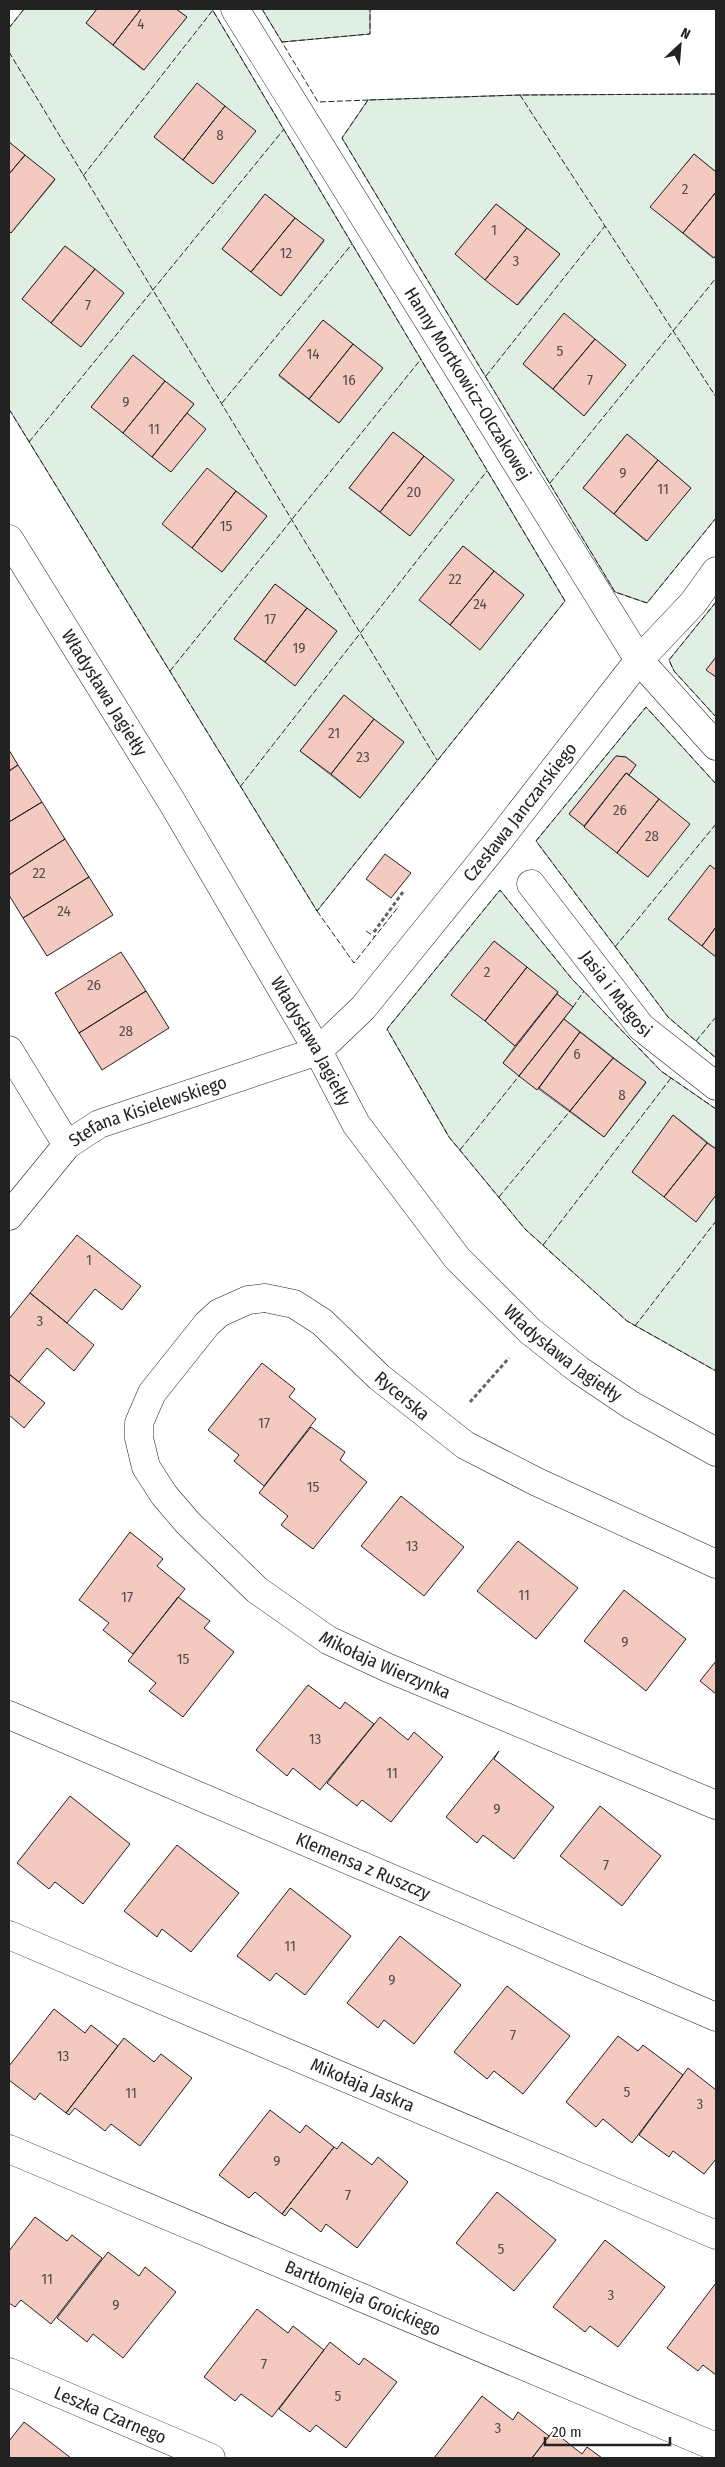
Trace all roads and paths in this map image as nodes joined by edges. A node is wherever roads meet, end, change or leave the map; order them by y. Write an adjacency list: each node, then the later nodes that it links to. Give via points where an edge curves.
1 (235, 9): 4 (street, Hanny Mortkowicz-Olczakowej)
2 (9, 539): 10 (street, Władysława Jagiełły, via 172,802)
3 (716, 571): 4 (street, Czesława Janczarskiego, via 693,603)
4 (639, 660): 5 (street, Hanny Mortkowicz-Olczakowej); 10 (street, Czesława Janczarskiego, via 362,1008)
5 (716, 746)
6 (532, 884): 11 (street, Jasia i Małgosi, via 641,1027)
7 (403, 892): 8 (path)
8 (374, 932)
9 (9, 1050): 12 (street)
10 (318, 1051): 12 (street, Stefana Kisielewskiego, via 99,1124); 17 (street, Władysława Jagiełły, via 356,1124 457,1258 491,1295 579,1370 631,1405)
11 (716, 1086)
12 (67, 1145): 13 (street, Stefana Kisielewskiego)
13 (9, 1216)
14 (511, 1356): 15 (path)
15 (465, 1408)
16 (139, 1423): 18 (street, Rycerska, via 152,1393 207,1324 220,1313 248,1300 265,1298 294,1304 322,1322 379,1378 465,1445 537,1482); 20 (street, Mikołaja Wierzynka, via 146,1467 188,1523 257,1590 328,1640)
17 (716, 1452)
18 (716, 1564)
19 (9, 1715): 22 (street, Klemensa z Ruszczy)
20 (716, 1805)
21 (9, 1935): 24 (street, Mikołaja Jaskra)
22 (716, 2017)
23 (9, 2149): 26 (street, Bartłomieja Groickiego)
24 (716, 2235)
25 (9, 2372): 27 (street, Leszka Czarnego)
26 (716, 2447)
27 (211, 2458)

